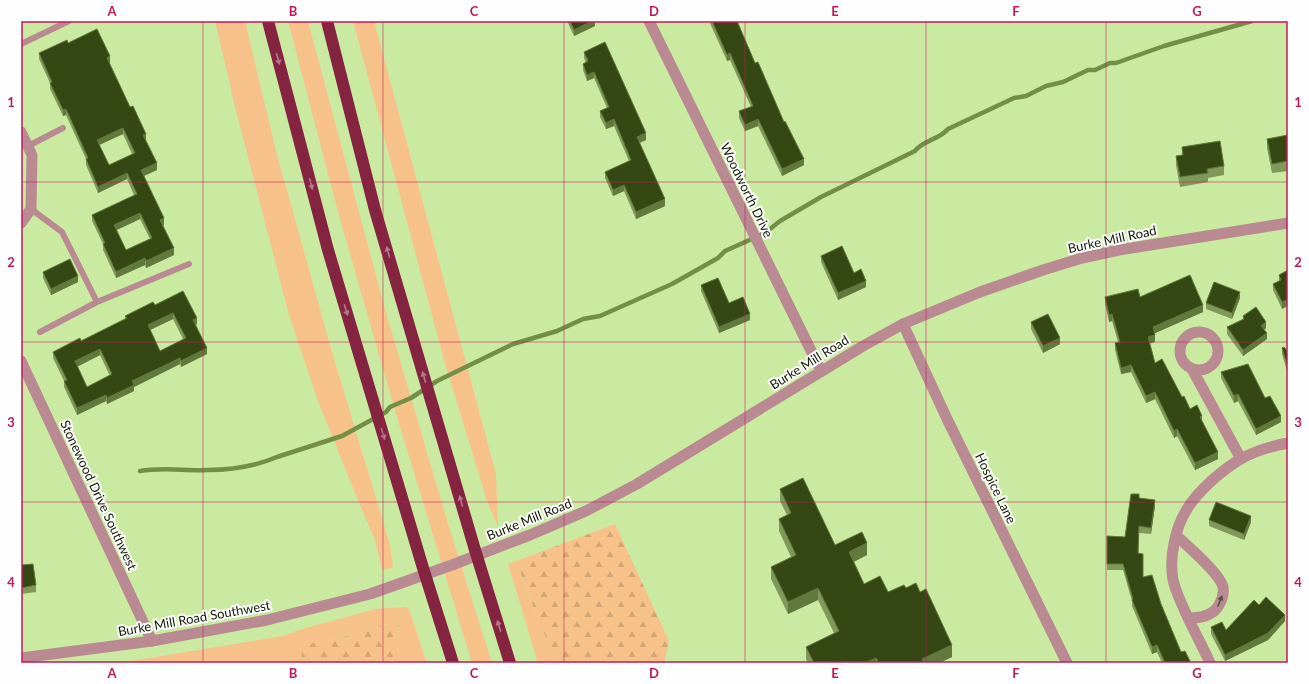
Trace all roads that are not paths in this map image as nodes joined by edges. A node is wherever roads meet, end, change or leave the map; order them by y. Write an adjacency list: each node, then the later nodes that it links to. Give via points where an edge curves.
1 (69, 21): 5 (lane)
2 (268, 21): 26 (highway, one-way to 26, via 328,250)
3 (327, 21): 27 (highway, one-way to 3, via 375,210)
4 (649, 21): 18 (street, Woodworth Drive)
5 (21, 44)
6 (63, 128): 8 (lane)
7 (21, 132): 8 (street)
8 (28, 146): 9 (street, via 32,155)
9 (31, 210): 11 (street); 13 (lane, via 62,232)
10 (1288, 222): 14 (street, Burke Mill Road, via 1082,258 980,292)
11 (21, 223)
12 (189, 264): 13 (lane)
13 (97, 302): 15 (lane)
14 (903, 324): 18 (street, Burke Mill Road); 28 (street, Hospice Lane)
15 (40, 332)
16 (21, 361): 24 (street, Stonewood Drive Southwest)
17 (1192, 369): 20 (street)
18 (821, 371): 22 (street, Burke Mill Road, via 637,484 586,511 452,565)
19 (1288, 443): 20 (street)
20 (1241, 459): 21 (street, via 1200,493 1187,509)
21 (1176, 536): 23 (street, via 1172,558 1173,579); 23 (street, one-way to 21, via 1208,615 1218,607 1223,586 1216,574)
22 (370, 594): 24 (street, Burke Mill Road Southwest, via 268,620)
23 (1189, 618): 29 (street)
24 (152, 641): 25 (street, Burke Mill Road Southwest)
25 (21, 658)
26 (452, 663)
27 (510, 663)
28 (1067, 663)
29 (1210, 663)

